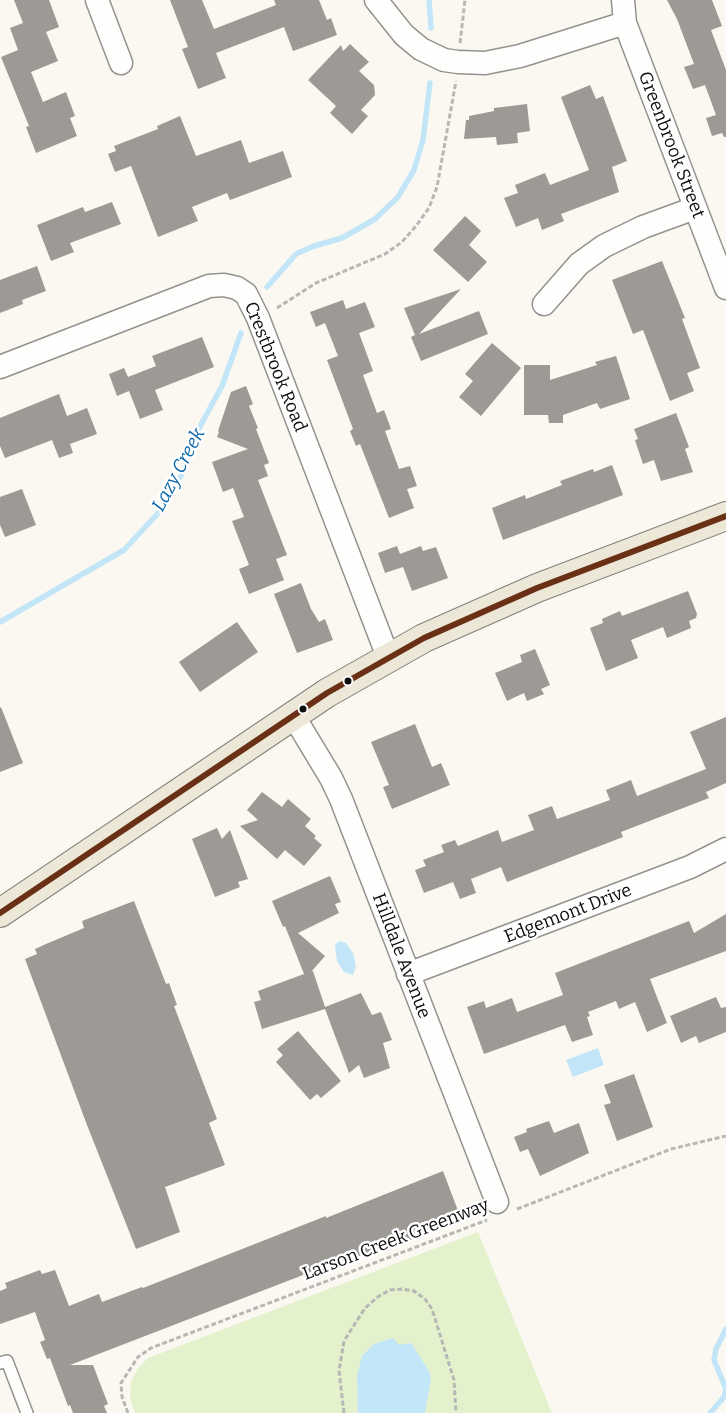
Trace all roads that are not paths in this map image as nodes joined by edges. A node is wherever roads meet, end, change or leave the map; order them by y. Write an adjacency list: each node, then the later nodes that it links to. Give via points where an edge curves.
1 (97, 0): 5 (street)
2 (376, 0): 4 (street, via 404,35 421,50 451,61 485,63 520,56)
3 (623, 0): 4 (street, Greenbrook Street)
4 (625, 23): 6 (street, Greenbrook Street)
5 (121, 63)
6 (695, 208): 7 (street, Greenbrook Street); 8 (street, via 604,246 579,264)
7 (726, 288)
8 (544, 304)
9 (0, 367): 11 (street, Crestbrook Road, via 209,286 224,285 246,294)
10 (726, 516): 11 (main road, via 494,606)
11 (388, 658): 12 (main road)
12 (293, 715): 14 (main road); 15 (street, Hilldale Avenue, via 341,799)
13 (726, 849): 15 (street, Edgemont Drive, via 690,867)
14 (0, 913)
15 (408, 974): 16 (street, Hilldale Avenue)
16 (500, 1210)
17 (0, 1363): 18 (lane, via 6,1361)
18 (27, 1413)

